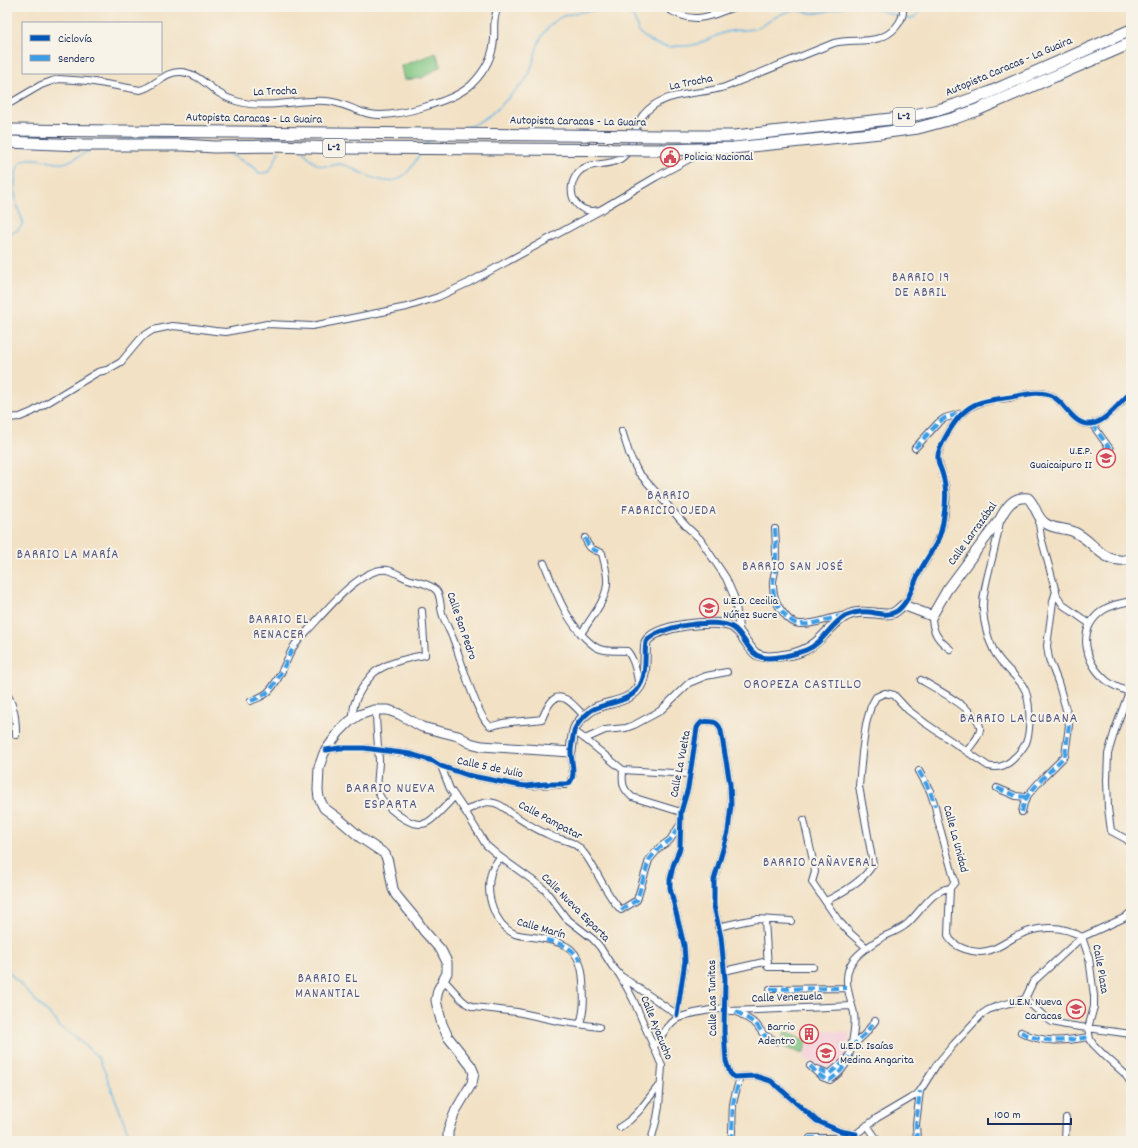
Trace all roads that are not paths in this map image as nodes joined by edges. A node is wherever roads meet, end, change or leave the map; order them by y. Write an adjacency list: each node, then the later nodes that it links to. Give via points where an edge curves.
1 (499, 7): 7 (street, La Trocha, via 494,19 491,56 472,84 458,94 409,112 374,115 327,101 250,104 230,99 195,76 181,72 168,74 140,90 76,80 52,80)
2 (664, 7): 3 (street, via 695,19)
3 (734, 7)
4 (903, 7): 11 (street, La Trocha, via 903,16 887,35 867,41 834,43 725,88 672,98 654,105 642,116 632,144 622,158 583,169 575,177 573,197 579,207 590,212)
5 (1131, 30): 8 (highway, Autopista Caracas - La Guaira / L-2, bridge, via 955,105 917,115 734,136)
6 (1131, 43): 10 (highway, L-2, via 976,110 924,126 880,134)
7 (7, 105)
8 (7, 130)
9 (7, 142): 10 (highway, L-2, bridge, via 397,149)
10 (708, 149): 11 (street, La Trocha)
11 (605, 208): 14 (street, via 468,283 438,297 407,307 312,326 266,324 226,332 172,326 153,330 142,337 115,366 98,372 32,412 20,417)
12 (1131, 392): 15 (street, via 1108,415)
13 (964, 413): 15 (street, via 975,405 991,400 1040,394 1053,396 1078,421); 17 (street, via 945,418); 27 (street, via 954,424 939,450 938,460 946,496 940,532)
14 (7, 418)
15 (1092, 424): 18 (street)
16 (622, 431): 33 (street, via 638,472 700,539 726,578 734,599)
17 (915, 448)
18 (1110, 450)
19 (1040, 518): 20 (street, Calle Larrazábal, via 1034,504 1024,497 1009,503); 23 (street, via 1051,526 1079,535 1109,558 1120,561); 25 (street, via 1041,537)
20 (1000, 519): 30 (street, Calle Larrazábal, via 947,590); 50 (street, via 983,610 994,652 1019,680 1027,694 1028,734 1021,752 1012,761 999,767 988,766)
21 (775, 529): 29 (street, via 776,568 773,590 774,598 782,612 798,624 810,624)
22 (585, 538): 32 (street, via 588,546 602,553 607,584 602,600)
23 (1131, 559)
24 (544, 563): 32 (street, via 564,610)
25 (1056, 591): 31 (street, via 1063,605); 58 (street, via 1047,646 1048,659 1058,682 1069,725 1064,756)
26 (1131, 600): 31 (street, via 1103,611)
27 (903, 605): 29 (street, via 897,611 887,614 868,612); 30 (street)
28 (422, 611): 43 (street, via 425,655 402,660 376,672 355,700)
29 (848, 615): 33 (street, via 833,625 807,650 783,656 766,658 756,654)
30 (932, 616): 34 (street, via 933,628 939,640)
31 (1090, 624): 38 (street, via 1086,647 1094,666 1107,682)
32 (581, 634): 37 (street, via 601,649 627,651)
33 (740, 635): 37 (street, via 733,627 721,623 679,626 653,634 646,642 644,676)
34 (950, 649)
35 (727, 672): 47 (street, via 706,676 690,683 648,719 626,728 605,730)
36 (921, 680): 50 (street, via 969,710 978,721 979,734)
37 (640, 687): 42 (street, via 628,697 594,708)
38 (1130, 691): 64 (street, via 1108,754 1108,808 1111,831)
39 (7, 694): 46 (street, via 16,719)
40 (251, 701): 42 (street, Calle San Pedro, via 270,690 297,642 336,599 369,574 387,570 425,584 438,592 445,621 475,701 489,725 542,719 550,703 559,698 569,701)
41 (376, 710): 43 (street); 49 (street); 51 (street, via 394,712 422,727 458,736 482,746)
42 (584, 716): 45 (street)
43 (353, 719): 48 (street, via 339,732)
44 (703, 722): 55 (street, Calle La Vuelta, via 697,728); 71 (street, Calle Las Tunitas, via 716,723 719,726 731,796 730,823 714,880 714,906)
45 (574, 731): 47 (street); 51 (street)
46 (16, 735)
47 (585, 739): 53 (street)
48 (326, 750): 49 (street, Calle 5 de Julio); 78 (street, via 320,761 318,778 322,805 361,838 385,854 393,889 445,958 447,973)
49 (377, 750): 52 (street, Calle 5 de Julio, via 410,754 433,760); 57 (street, via 378,792 384,802 399,816 421,824 426,823)
50 (967, 751): 67 (street, via 908,710 894,695 885,693 876,697 866,724 859,786 873,864 853,885)
51 (571, 752): 52 (street, Calle 5 de Julio, via 573,775 570,782 565,785 517,785 467,775)
52 (440, 766): 57 (street, Calle Nueva Esparta)
53 (623, 770): 55 (street); 60 (street, via 622,782 626,792 632,797)
54 (919, 771): 66 (street, Calle La Unidad, via 935,806 955,882)
55 (689, 774): 60 (street, Calle La Vuelta)
56 (997, 788): 58 (street, via 1016,796)
57 (455, 796): 59 (street, Calle Nueva Esparta)
58 (1026, 797): 61 (street)
59 (465, 811): 63 (street, Calle Pampatar, via 493,802 547,835 571,842 584,853 613,902 621,910 637,900 649,860 670,840); 65 (street, Calle Nueva Esparta, via 486,845)
60 (681, 812): 63 (street, Calle La Vuelta)
61 (1022, 812)
62 (804, 820): 67 (street, via 815,872 812,882)
63 (680, 825): 85 (street, Calle La Vuelta, via 680,848 670,880 685,953)
64 (1131, 844)
65 (500, 857): 77 (street, Calle Nueva Esparta, via 544,890 566,918 600,947); 87 (street, Calle Marín, via 492,869 490,883 493,909 508,931 563,945 574,952 580,961 583,975 584,1010)
66 (950, 888): 72 (street, Calle La Unidad, via 948,935 952,943 958,947 987,951 1024,933 1045,928 1064,928); 73 (street, via 930,898 902,929)
67 (826, 902): 73 (street, via 838,920)
68 (1131, 912): 72 (street, via 1124,918)
69 (765, 920): 70 (street); 71 (street, via 745,920); 74 (street)
70 (791, 921)
71 (718, 927): 76 (street, Calle Las Tunitas)
72 (1082, 936): 81 (street, via 1033,982); 89 (street, Calle Plaza, via 1089,958 1094,996 1094,1007)
73 (868, 948): 79 (street, via 852,963 846,979)
74 (768, 961): 75 (street, via 768,967); 76 (street)
75 (813, 967)
76 (724, 971): 83 (street, Calle Las Tunitas)
77 (619, 974): 85 (street); 94 (street, Calle Ayacucho)
78 (444, 980): 87 (street, via 461,999 474,1007); 104 (street, via 436,1000 442,1024 448,1037 474,1073 472,1083 451,1122)
79 (847, 988): 80 (street); 82 (street)
80 (770, 990)
81 (1025, 999): 89 (street, via 1052,1022); 99 (street, via 998,1006 982,1014 937,1064)
82 (852, 1006): 84 (street, Calle Venezuela); 95 (street, via 854,1014)
83 (724, 1008): 84 (street, Calle Venezuela); 85 (street); 96 (street, Calle Las Tunitas, via 726,1061 730,1073 734,1077)
84 (736, 1011): 93 (street, via 756,1024 764,1035)
85 (679, 1016): 94 (street)
86 (876, 1021): 95 (street)
87 (580, 1024): 88 (street)
88 (599, 1027)
89 (1088, 1028): 91 (street); 92 (street)
90 (1021, 1032): 92 (street, via 1050,1041)
91 (1131, 1034)
92 (1089, 1037): 97 (street)
93 (776, 1041)
94 (654, 1047): 98 (street, Calle Ayacucho, via 662,1066)
95 (850, 1053): 95 (street, via 846,1064 830,1080 822,1077 810,1066 830,1074)
96 (740, 1077): 103 (street, via 755,1076 771,1081 816,1121 840,1131); 106 (street, via 734,1098)
97 (1131, 1083)
98 (660, 1086): 102 (street, via 630,1120); 105 (street, Calle Ayacucho, via 657,1118)
99 (920, 1091): 101 (street); 110 (street, via 916,1124)
100 (1066, 1118): 111 (street)
101 (867, 1125): 103 (street); 109 (street)
102 (620, 1127)
103 (856, 1134): 107 (street, via 835,1138 810,1138); 108 (street)
104 (448, 1141)
105 (651, 1141)
106 (731, 1141)
107 (809, 1141)
108 (850, 1141)
109 (878, 1141)
110 (917, 1141)
111 (1064, 1141)

